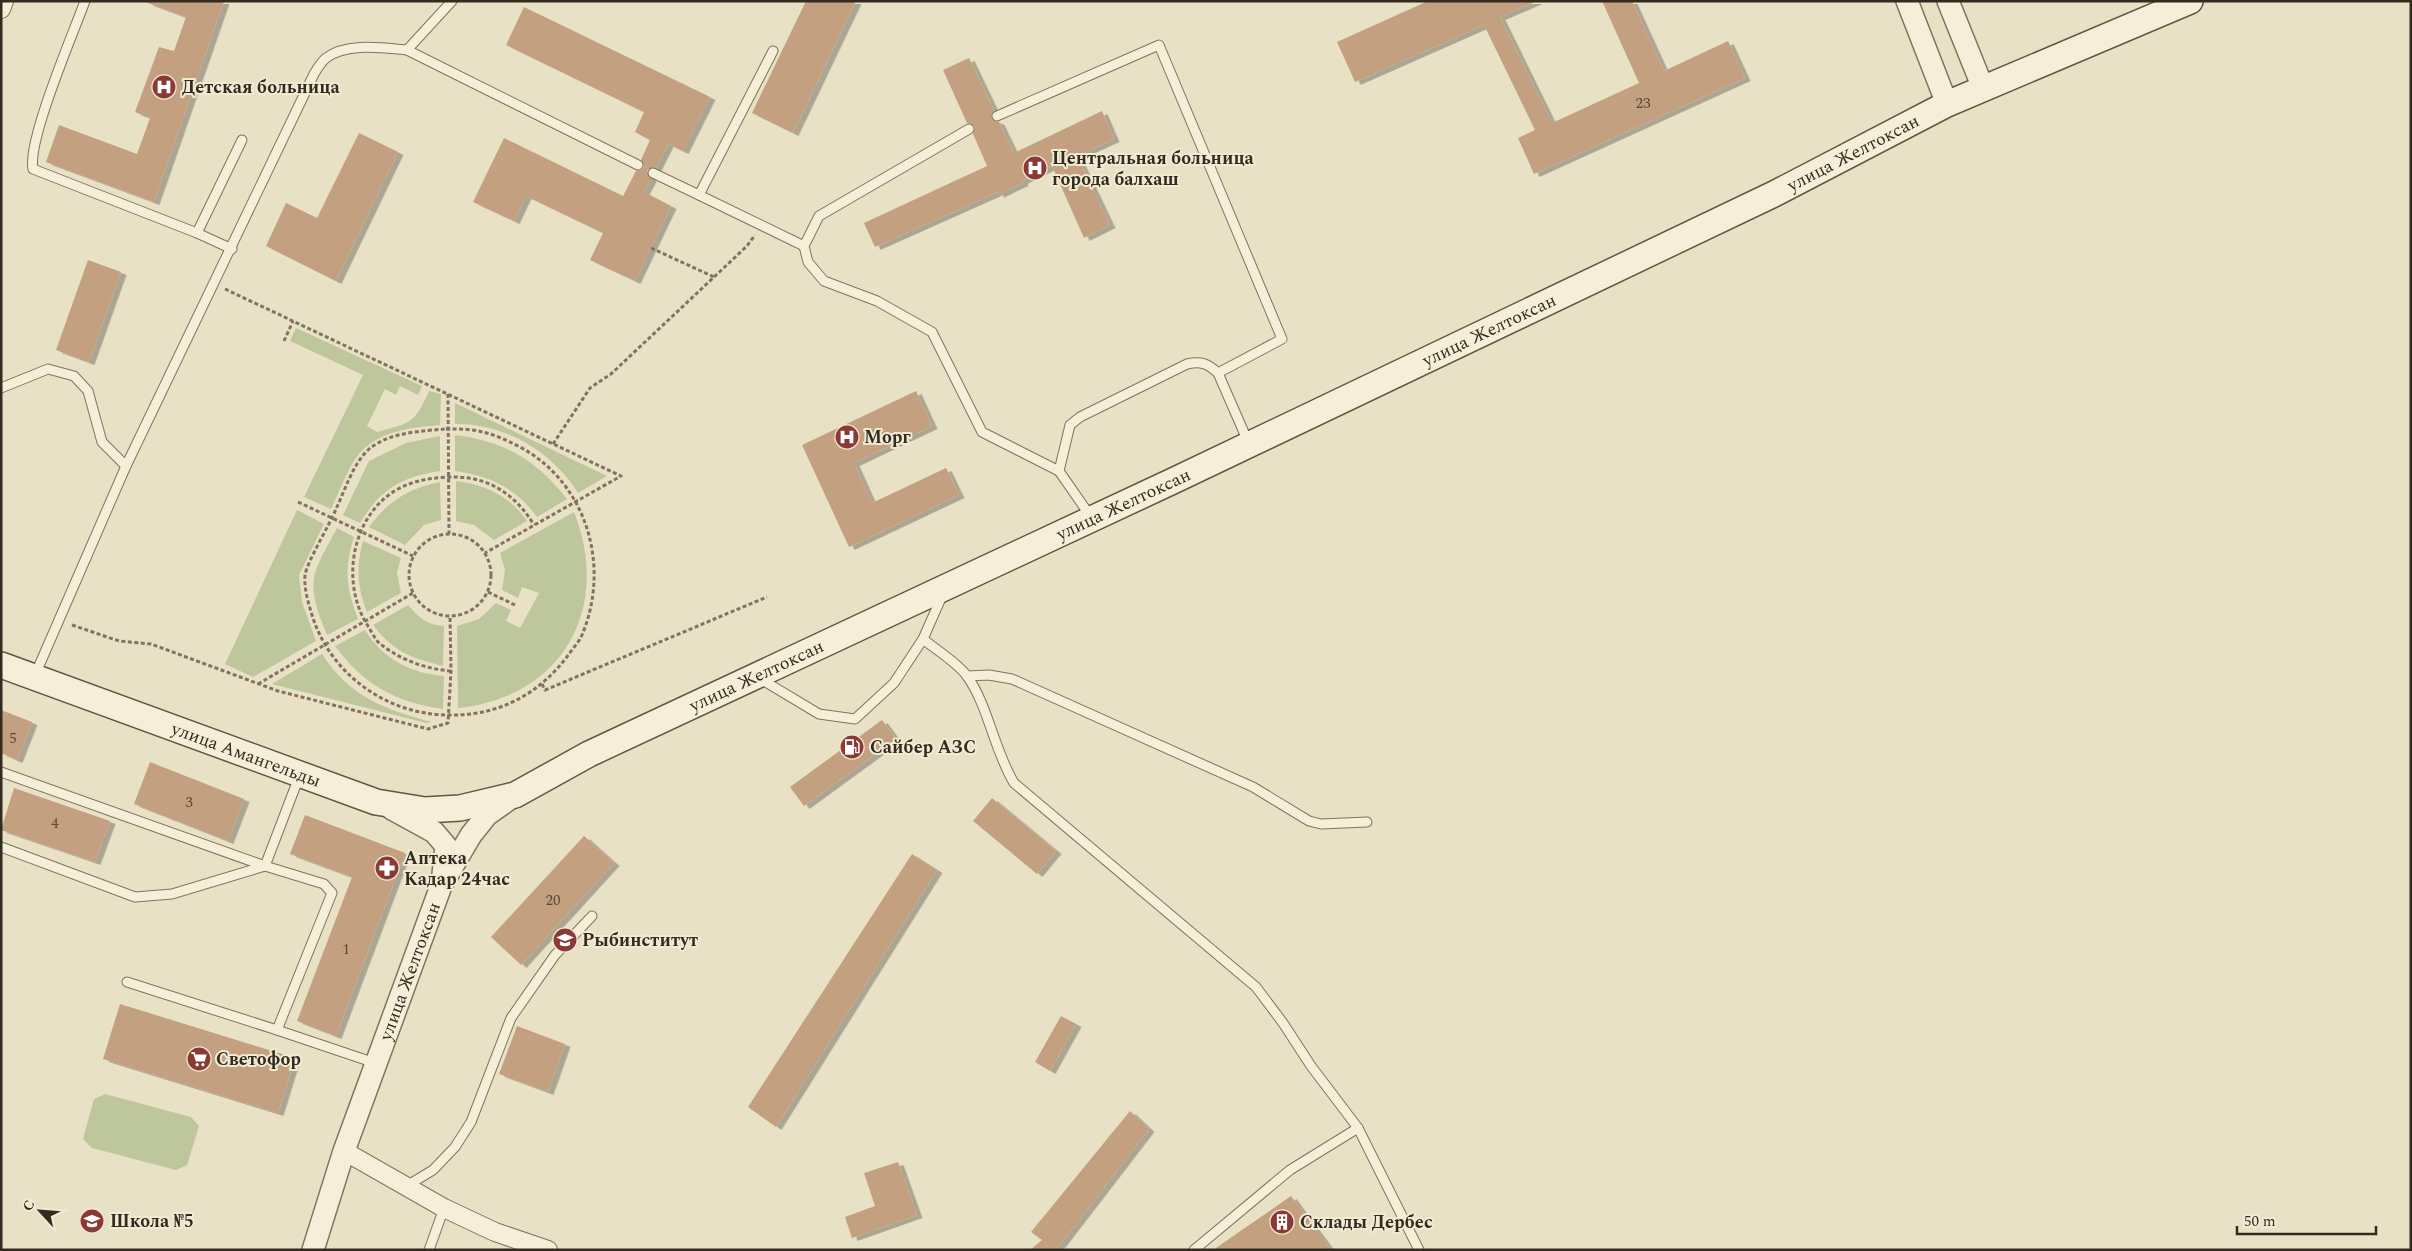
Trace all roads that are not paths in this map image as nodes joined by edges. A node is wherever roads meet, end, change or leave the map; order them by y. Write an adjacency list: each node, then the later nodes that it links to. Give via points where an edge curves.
1 (4, 1): 7 (street)
2 (85, 1): 18 (lane, via 36,135 31,161 33,169)
3 (452, 1): 8 (lane)
4 (1907, 1): 11 (street)
5 (1948, 1): 10 (street)
6 (2190, 1): 10 (main road, улица Желтоксан)
7 (1, 10)
8 (407, 50): 15 (lane); 20 (lane, via 363,47 326,58 303,93)
9 (773, 51): 17 (lane)
10 (1983, 88): 11 (main road, улица Желтоксан)
11 (1948, 104): 23 (main road, улица Желтоксан, via 1774,194)
12 (997, 116): 21 (lane, via 1159,45 1282,339)
13 (969, 128): 19 (lane, via 819,216)
14 (242, 140): 18 (lane)
15 (638, 165)
16 (653, 173): 17 (lane)
17 (699, 195): 19 (lane)
18 (197, 233): 20 (lane)
19 (804, 246): 25 (lane, via 808,262 824,281 877,301 932,332 982,432)
20 (232, 249): 24 (lane)
21 (1218, 373): 23 (lane); 25 (lane, via 1209,364 1198,361 1187,364 1080,417 1070,425)
22 (1, 388): 24 (lane, via 48,369 74,376 88,391 102,442)
23 (1249, 444): 26 (main road, улица Желтоксан)
24 (126, 466): 32 (lane)
25 (1059, 470): 26 (lane)
26 (1092, 518): 27 (main road, улица Желтоксан)
27 (946, 586): 28 (lane); 30 (main road, улица Желтоксан)
28 (923, 639): 30 (lane, via 894,683 855,719 820,714); 31 (lane)
29 (1, 665): 32 (main road, улица Амангельды)
30 (756, 676): 35 (main road, улица Желтоксан, via 589,754)
31 (967, 676): 37 (lane, via 1012,679 1253,787 1308,821 1321,824); 45 (lane, via 985,712 1003,764 1014,782 1256,987)
32 (34, 677): 34 (main road, улица Амангельды)
33 (1, 772): 39 (lane)
34 (299, 775): 36 (main road, улица Амангельды); 39 (lane)
35 (515, 795): 36 (main road, via 460,808 425,810); 40 (street, улица Желтоксан, via 487,815 460,852)
36 (376, 802): 40 (street, улица Амангельды, via 418,821 446,846)
37 (1368, 822)
38 (1, 847): 39 (lane, via 135,897 172,894)
39 (264, 866): 43 (lane, via 324,884 332,892)
40 (441, 886): 44 (street, улица Желтоксан)
41 (592, 916): 47 (lane, via 555,955 511,1018 471,1122 455,1147 433,1170)
42 (127, 982): 43 (lane)
43 (276, 1030): 44 (lane)
44 (375, 1064): 46 (street, улица Желтоксан)
45 (1358, 1128): 52 (lane, via 1290,1170); 53 (lane)
46 (344, 1151): 47 (street); 49 (street, улица Желтоксан)
47 (405, 1187): 48 (street)
48 (444, 1208): 50 (lane); 51 (street, via 495,1232)
49 (313, 1250)
50 (429, 1250)
51 (548, 1250)
52 (1194, 1250)
53 (1419, 1250)

